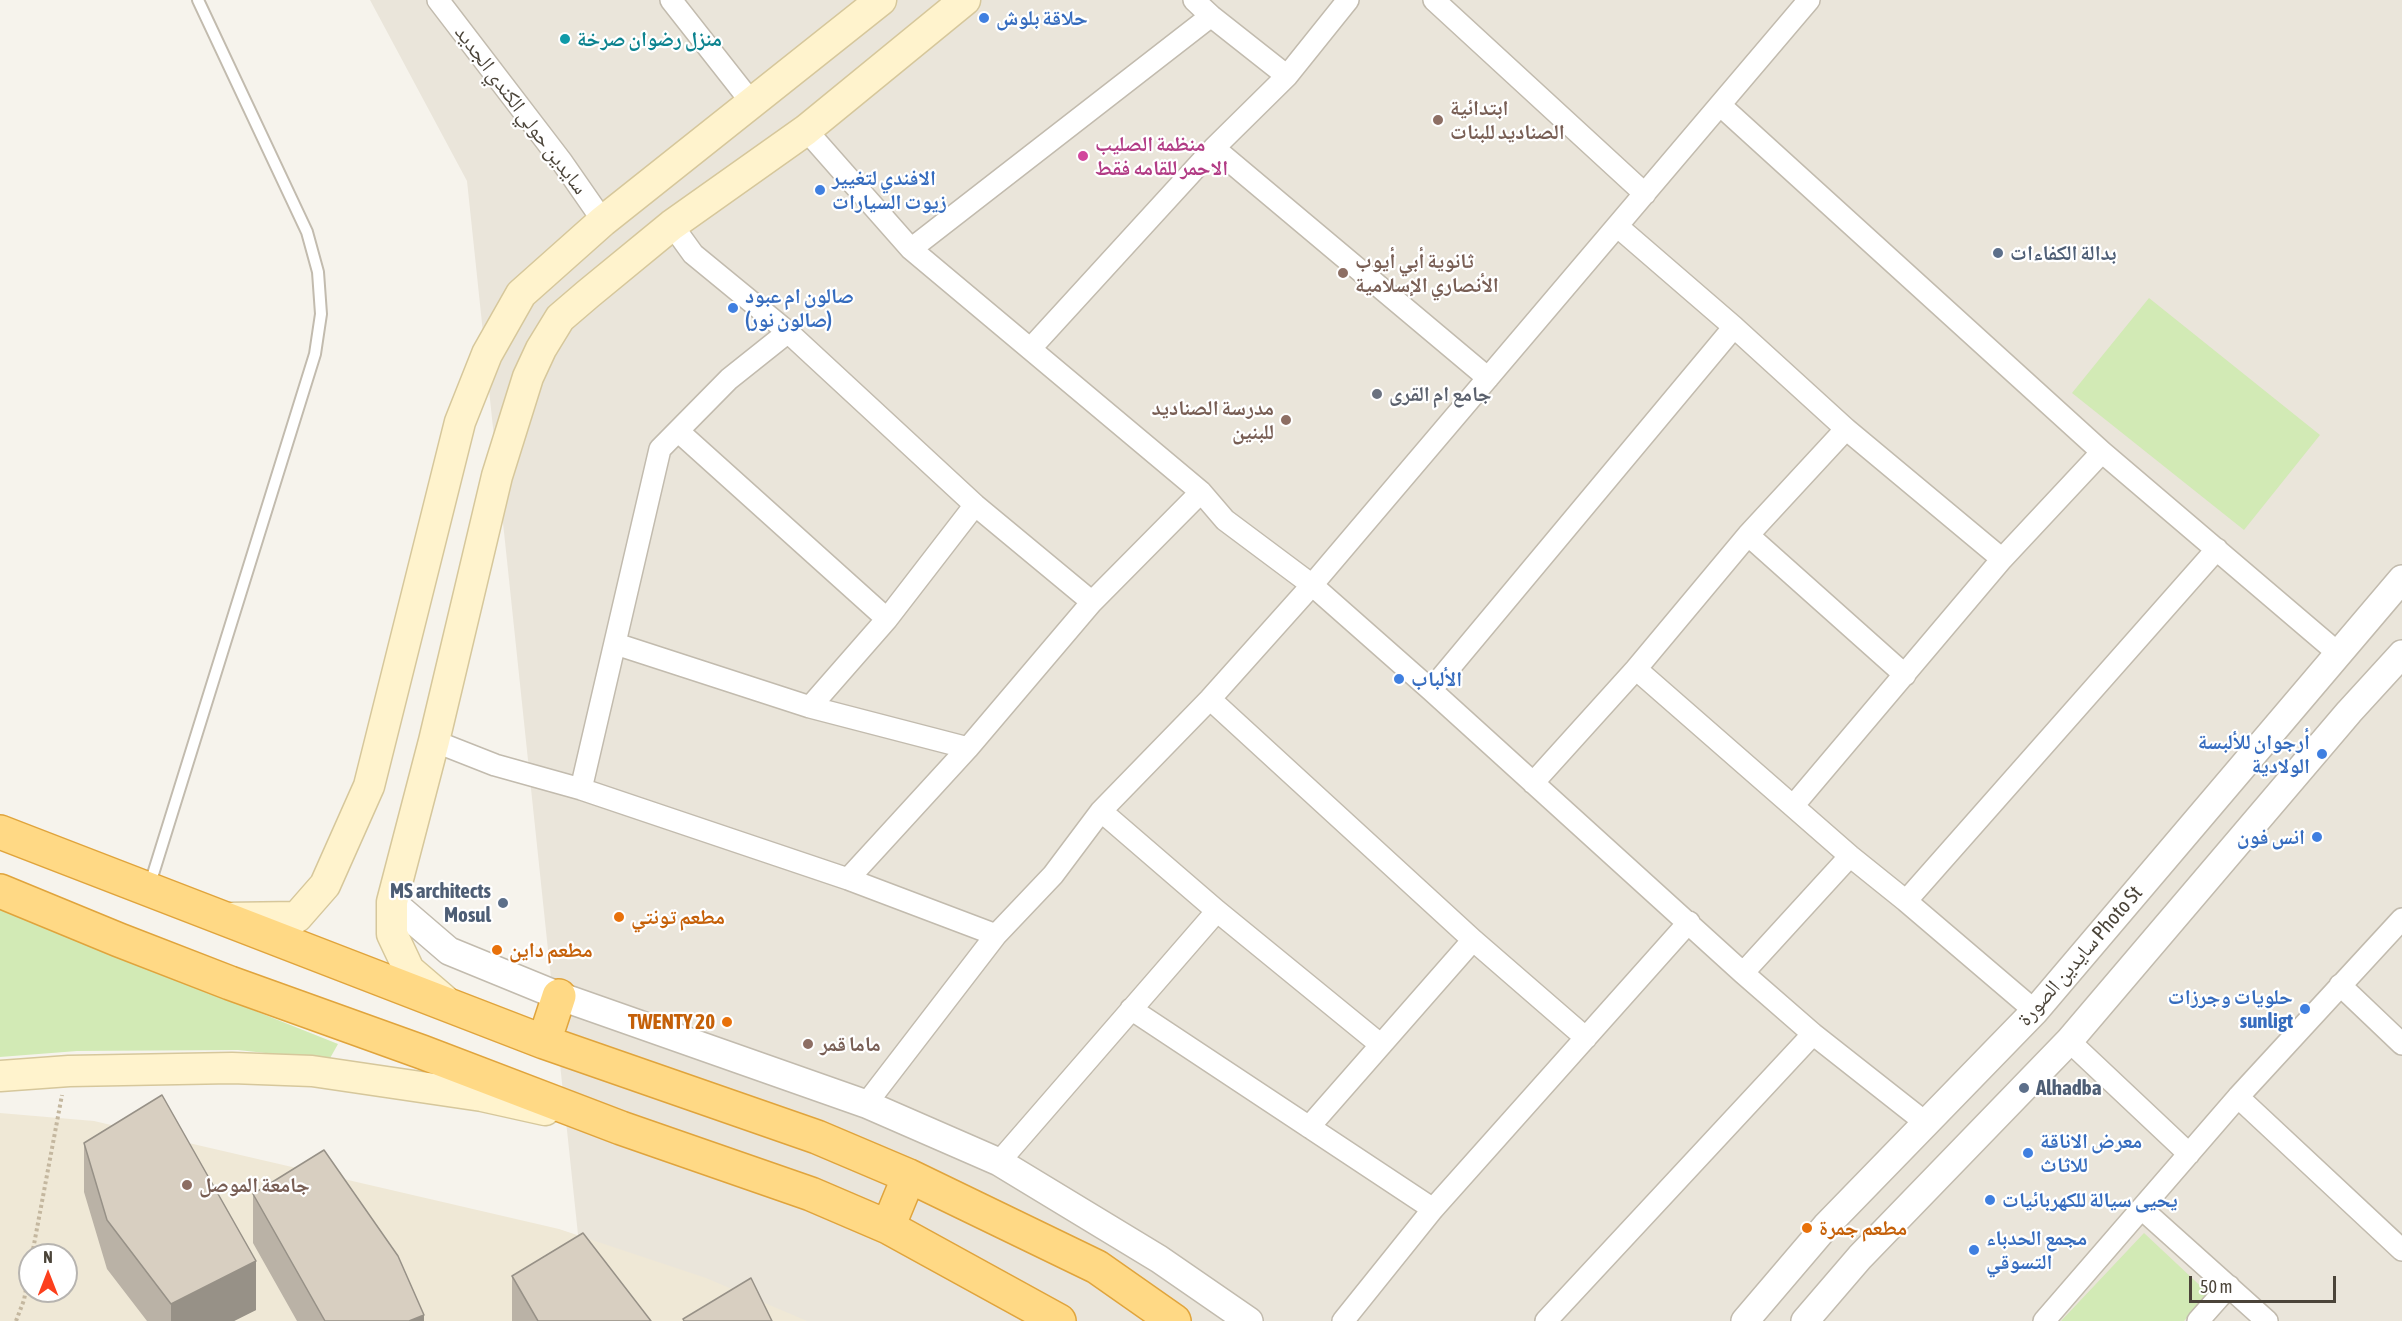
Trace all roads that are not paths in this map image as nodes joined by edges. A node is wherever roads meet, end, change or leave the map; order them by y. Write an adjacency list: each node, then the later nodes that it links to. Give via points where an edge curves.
1 (198, 0): 58 (lane, via 307,232 318,272 321,314 315,354)
2 (438, 0): 17 (street, سايدين حولي الكندي الجديد)
3 (671, 0): 12 (street)
4 (881, 0): 12 (main road)
5 (964, 0): 14 (main road)
6 (1194, 0): 10 (street)
7 (1348, 0): 11 (street)
8 (1809, 0): 13 (street)
9 (1438, 1): 16 (street)
10 (1211, 16): 11 (street); 20 (street)
11 (1287, 76): 15 (street)
12 (752, 103): 17 (main road)
13 (1720, 105): 16 (street); 29 (street)
14 (806, 130): 18 (main road); 20 (street)
15 (1214, 148): 23 (street); 26 (street)
16 (1645, 194): 19 (street)
17 (603, 221): 24 (main road, via 521,294)
18 (672, 225): 22 (street, via 693,254); 25 (main road, via 560,318)
19 (1617, 226): 21 (street); 26 (street)
20 (910, 249): 23 (street)
21 (1734, 327): 27 (street); 45 (street)
22 (788, 332): 28 (street, via 729,379); 31 (street)
23 (1031, 348): 30 (street)
24 (487, 354): 25 (main road); 63 (main road, via 460,422 369,786 325,885 297,917)
25 (528, 377): 49 (main road, via 497,476)
26 (1488, 378): 36 (street)
27 (1846, 429): 32 (street); 34 (street)
28 (678, 431): 38 (street); 39 (street, via 660,449)
29 (2102, 452): 33 (street); 34 (street)
30 (1201, 492): 36 (street, via 1225,520); 37 (street)
31 (975, 505): 37 (street); 38 (street)
32 (1748, 535): 42 (street); 43 (street)
33 (2217, 549): 40 (street); 60 (street)
34 (2002, 559): 43 (street)
35 (2402, 579): 40 (street, سايدين الصورة Photo St)
36 (1312, 585): 45 (street); 46 (street)
37 (1092, 602): 50 (street)
38 (887, 619): 47 (street)
39 (616, 644): 47 (street); 52 (street)
40 (2339, 654): 44 (street, سايدين الصورة Photo St)
41 (2402, 654): 48 (street)
42 (1636, 669): 51 (street); 53 (street)
43 (1905, 675): 53 (street)
44 (2314, 683): 48 (street); 73 (street, سايدين الصورة Photo St)
45 (1431, 690): 51 (street)
46 (1210, 699): 54 (street); 67 (street)
47 (810, 707): 50 (street)
48 (2349, 712): 76 (street)
49 (434, 741): 52 (street, via 495,765); 61 (main road)
50 (969, 748): 57 (street)
51 (1533, 783): 65 (street)
52 (581, 789): 57 (street)
53 (1793, 806): 56 (street)
54 (1101, 812): 62 (street); 66 (street, via 1053,875)
55 (0, 832): 58 (highway)
56 (1850, 856): 60 (street); 68 (street)
57 (848, 879): 66 (street)
58 (148, 890): 63 (highway)
59 (0, 891): 85 (highway, via 230,983)
60 (1906, 901): 73 (street)
61 (392, 902): 70 (street, via 449,951); 71 (main road, via 392,934 409,970)
62 (1217, 911): 72 (street); 79 (street)
63 (221, 918): 71 (highway)
64 (2402, 919): 69 (street)
65 (1689, 922): 68 (street); 75 (street)
66 (996, 935): 82 (street)
67 (1473, 940): 75 (street); 79 (street)
68 (1743, 973): 74 (street)
69 (2340, 985): 78 (street); 81 (street)
70 (559, 996): 77 (highway); 82 (street)
71 (453, 1008): 77 (highway)
72 (1131, 1009): 84 (street); 87 (street)
73 (2035, 1011): 83 (street, سايدين الصورة Photo St)
74 (1813, 1034): 83 (street); 98 (street)
75 (1586, 1038): 89 (street)
76 (2069, 1041): 86 (street); 100 (street, via 1860,1257)
77 (544, 1042): 88 (highway, via 817,1137)
78 (2402, 1044)
79 (1381, 1045): 84 (street)
80 (0, 1076): 85 (main road, via 232,1068 312,1071 482,1096)
81 (2238, 1097): 86 (street); 92 (street)
82 (866, 1104): 87 (street)
83 (1926, 1123): 99 (street, سايدين الصورة Photo St, via 1826,1226)
84 (1309, 1127): 89 (street)
85 (621, 1128): 91 (highway, via 811,1194)
86 (2189, 1154): 90 (street)
87 (999, 1162): 96 (street, via 1159,1259)
88 (909, 1176): 91 (highway); 95 (highway, via 1097,1267)
89 (1433, 1209): 97 (street)
90 (2142, 1209): 93 (street); 101 (street)
91 (888, 1227): 94 (highway)
92 (2402, 1250)
93 (2229, 1286): 102 (street); 103 (street)
94 (1059, 1321)
95 (1174, 1321)
96 (1249, 1321)
97 (1343, 1321)
98 (1546, 1321)
99 (1746, 1321)
100 (1805, 1321)
101 (2044, 1321)
102 (2198, 1321)
103 (2267, 1321)

